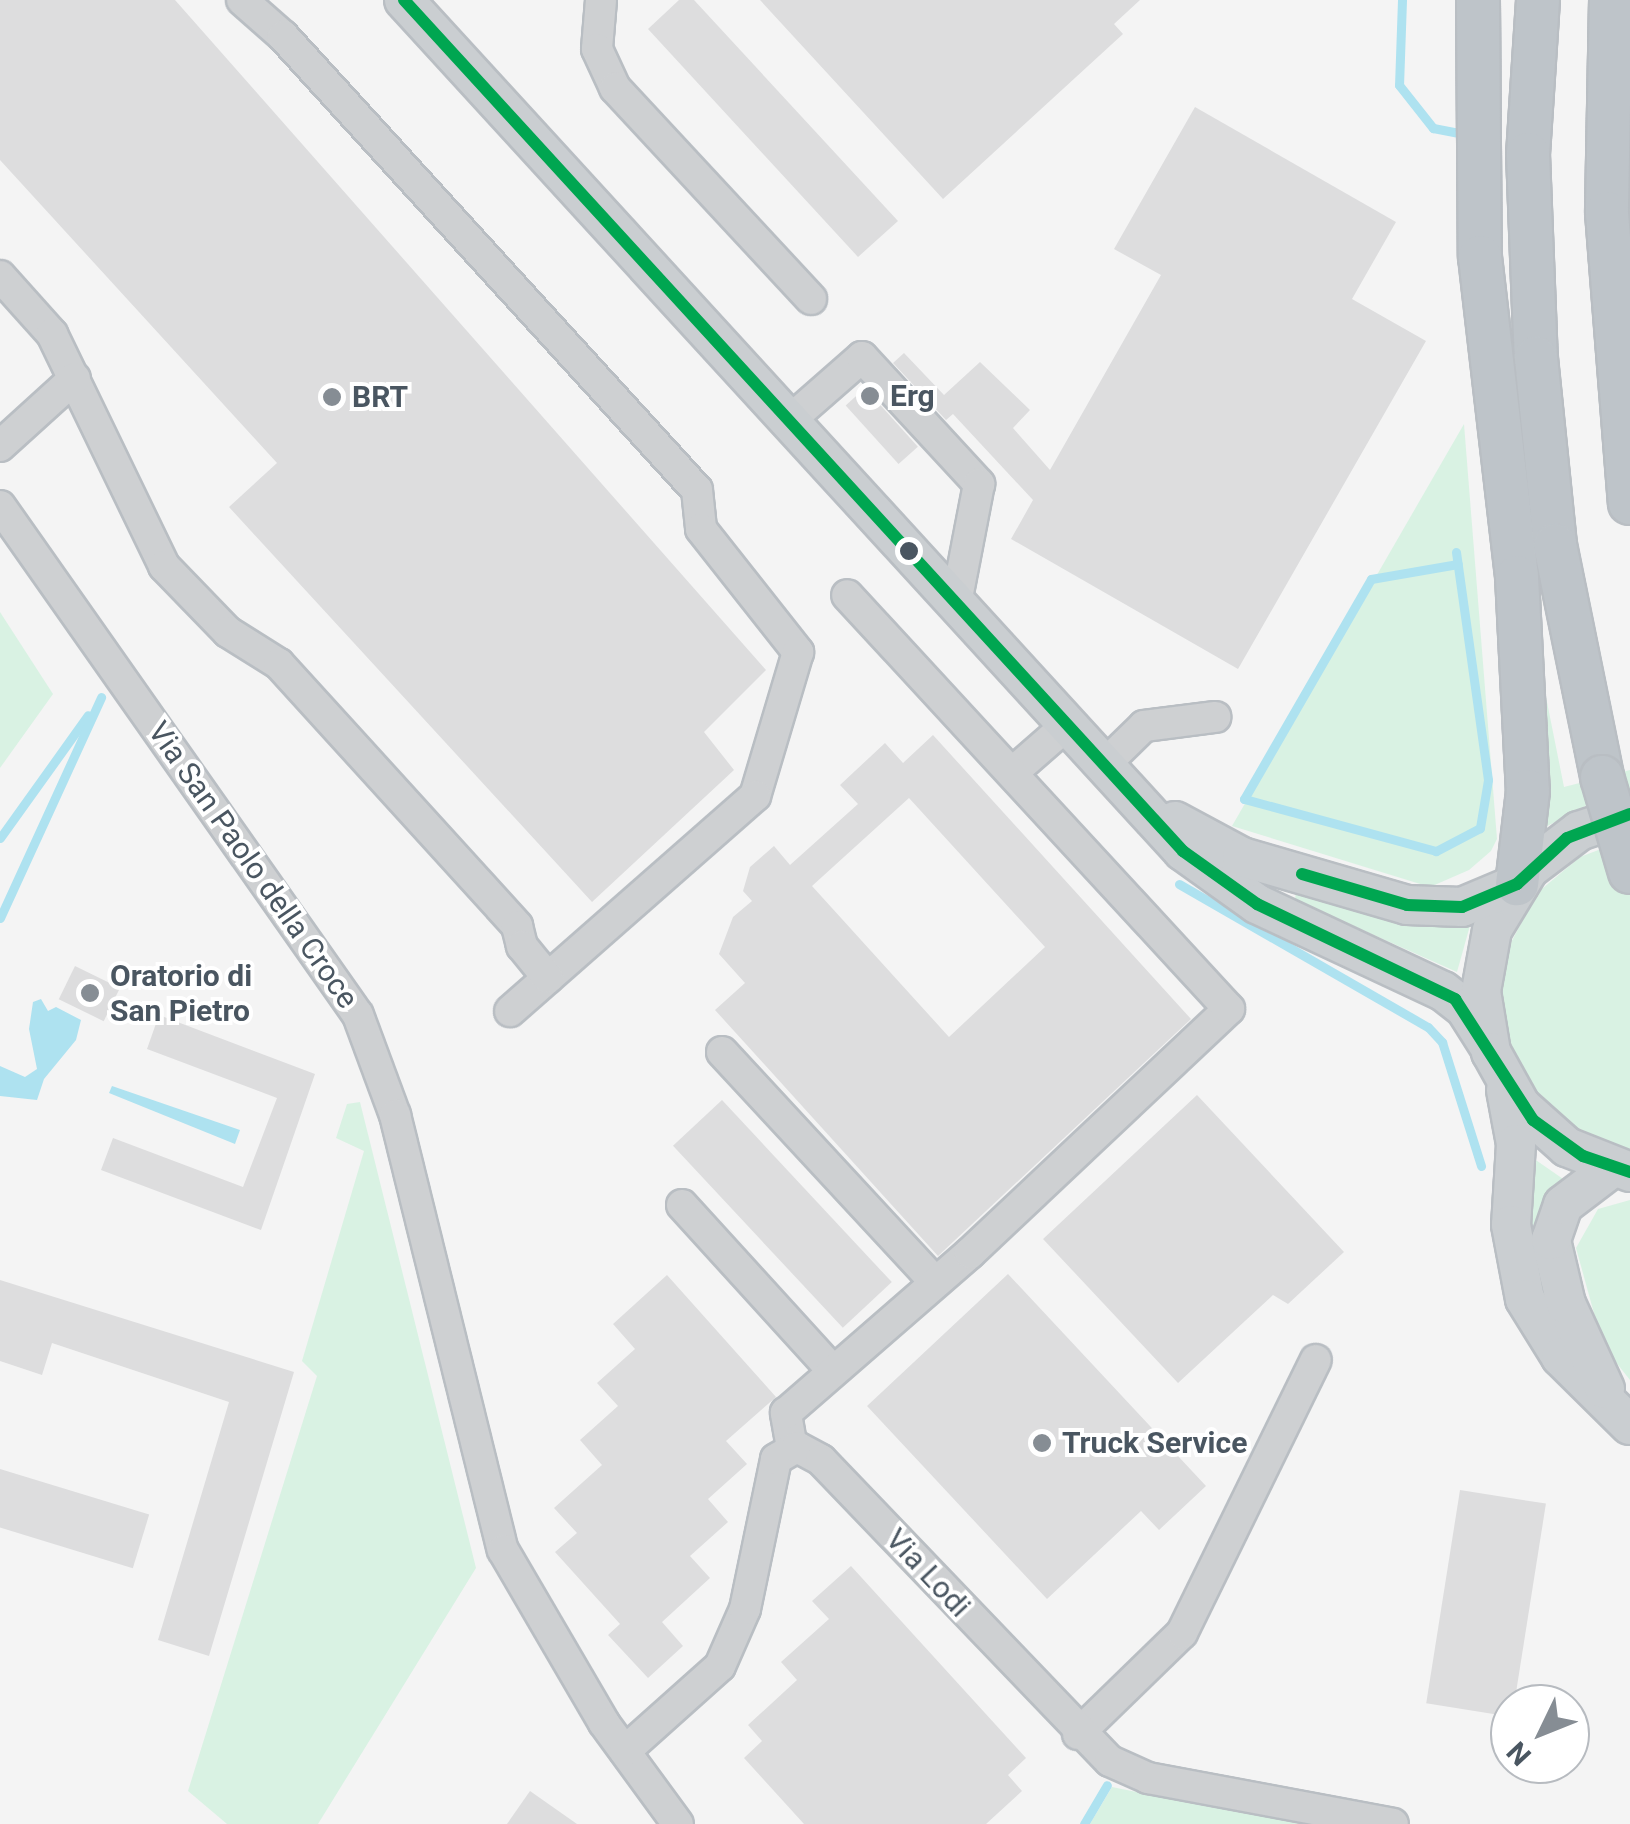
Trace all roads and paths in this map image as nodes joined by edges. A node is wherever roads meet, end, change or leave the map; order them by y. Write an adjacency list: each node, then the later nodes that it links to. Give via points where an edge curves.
1 (242, 0): 23 (street, via 283,36 697,490 701,529 798,652 755,796)
2 (404, 0): 10 (main road)
3 (600, 0): 8 (street, via 597,49 615,88)
4 (1478, 0): 22 (highway, via 1480,257 1516,577 1527,771 1526,846)
5 (1538, 0): 21 (highway, bridge, via 1528,154 1536,358 1554,545 1602,777)
6 (1611, 0): 12 (highway, via 1606,109 1614,337)
7 (0, 276): 9 (street, via 52,334)
8 (811, 300)
9 (75, 378): 11 (street); 23 (street, via 116,477 164,566 228,632 279,664 517,926 522,946)
10 (789, 421): 15 (main road); 15 (street, via 862,357 979,484)
11 (0, 446)
12 (1630, 503)
13 (0, 506): 35 (street, Via San Paolo della Croce, via 358,1015 395,1116 503,1550)
14 (846, 595): 18 (street)
15 (956, 604): 17 (main road)
16 (1214, 717): 19 (street, via 1144,726)
17 (1068, 725): 18 (street); 19 (main road)
18 (1012, 773): 29 (street, via 1229,1008)
19 (1114, 776): 22 (main road, via 1196,836 1407,905 1462,906); 26 (main road, via 1224,882 1443,991 1465,1008)
20 (1630, 814): 22 (main road, via 1567,838)
21 (1630, 872)
22 (1516, 884): 26 (main road, via 1484,960 1481,1003)
23 (548, 978): 24 (street)
24 (510, 1011)
25 (722, 1052): 29 (street)
26 (1493, 1058): 27 (main road, via 1546,1133); 32 (main road, via 1514,1112 1511,1225 1525,1299 1547,1340)
27 (1621, 1170): 32 (main road, via 1563,1205 1551,1240 1566,1304)
28 (682, 1205): 31 (street)
29 (934, 1280): 31 (street)
30 (1316, 1360): 34 (street, via 1182,1633)
31 (833, 1372): 33 (street, via 786,1414)
32 (1622, 1417)
33 (792, 1448): 34 (street, Via Lodi, via 822,1460); 35 (street, via 776,1459 745,1609 720,1666)
34 (1078, 1734): 37 (street, Via Lodi, via 1110,1761 1148,1778)
35 (625, 1751): 36 (street, Via San Paolo della Croce)
36 (678, 1824)
37 (1393, 1824)

